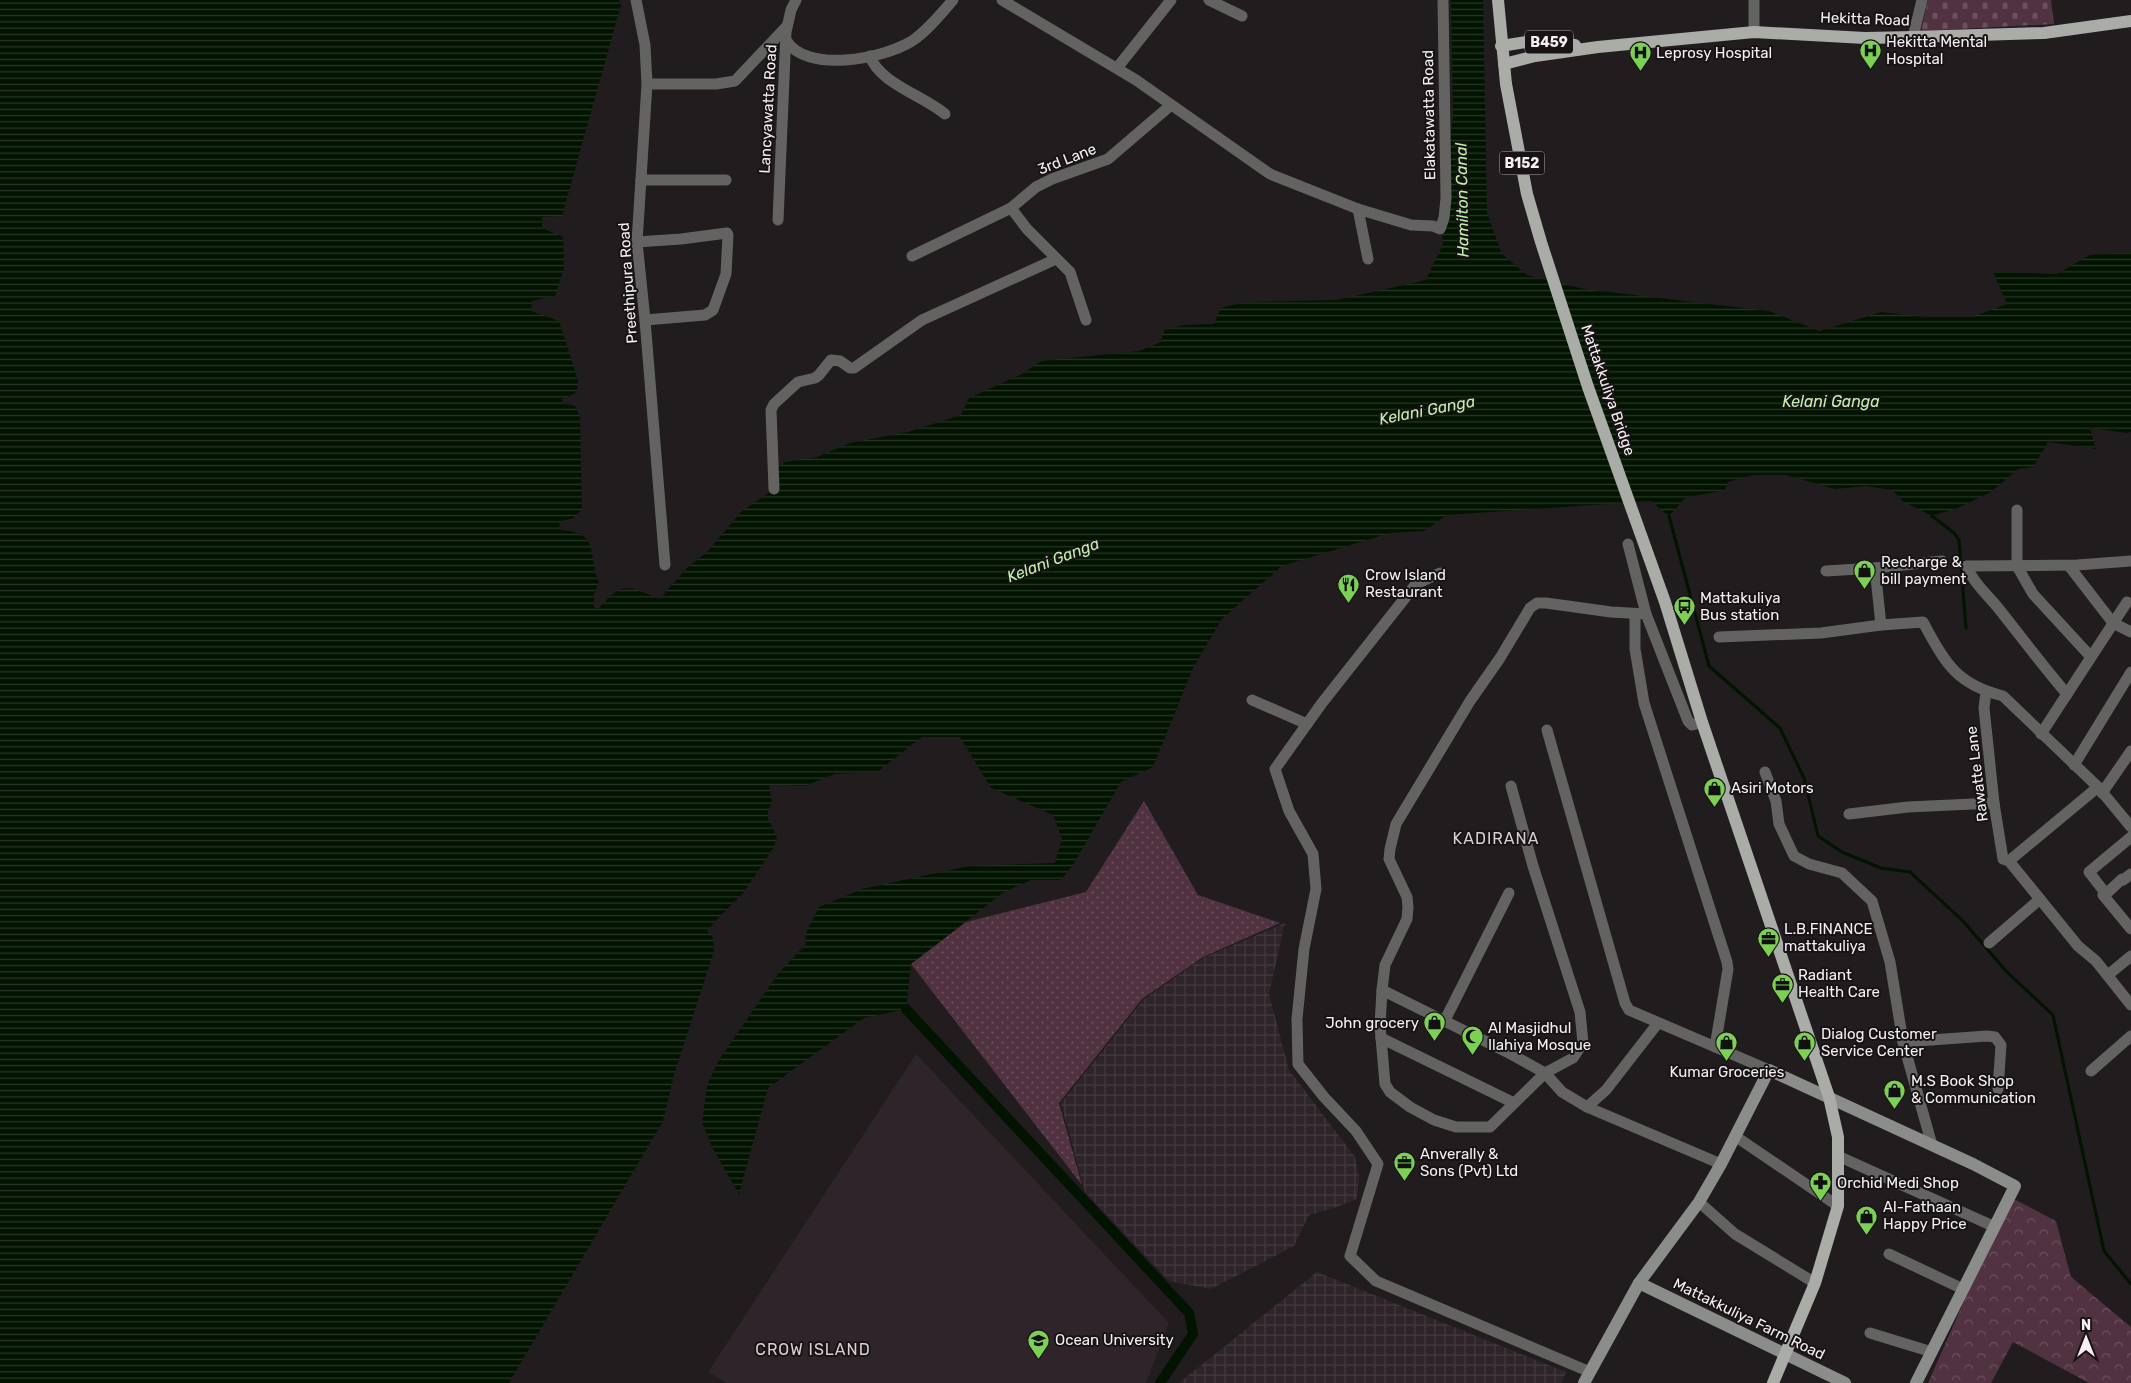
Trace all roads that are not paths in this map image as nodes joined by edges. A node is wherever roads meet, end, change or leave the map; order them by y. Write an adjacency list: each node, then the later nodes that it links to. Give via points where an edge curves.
1 (636, 0): 22 (street, Preethipura Road, via 645,45)
2 (796, 0): 13 (street, Lancyawatta Road)
3 (953, 0): 19 (street, via 912,41)
4 (1002, 0): 21 (street)
5 (1171, 0): 21 (street)
6 (1209, 0): 11 (street)
7 (1443, 0): 28 (street, Elakatawatta Road, via 1446,198 1440,229 1411,225)
8 (1498, 0): 17 (main road, B152)
9 (1754, 0): 14 (street)
10 (1922, 0): 15 (street)
11 (1242, 16)
12 (2131, 21): 15 (main road, Hekitta Road / B459, via 2044,33)
13 (787, 26): 16 (street, Lancyawatta Road); 22 (street, via 735,81)
14 (1754, 32): 15 (main road, Hekitta Road / B459); 18 (main road, Hekitta Road / B459)
15 (1913, 37)
16 (786, 40): 19 (street, via 798,53 818,59); 29 (street, Lancyawatta Road)
17 (1501, 46): 18 (main road, Hekitta Road / B459, via 1532,41); 20 (main road, B152)
18 (1598, 47): 20 (main road, Hekitta Road / B459)
19 (870, 56): 24 (street, via 883,74)
20 (1504, 64): 58 (main road, Mattakkuliya Bridge / B152, via 1527,194 1588,387 1665,602)
21 (1117, 68): 23 (street)
22 (647, 84): 25 (street, Preethipura Road)
23 (1171, 105): 27 (street, 3rd Lane, via 1108,160 1052,179 1036,187); 28 (street, via 1270,174)
24 (945, 114)
25 (641, 180): 26 (street); 30 (street, Preethipura Road)
26 (726, 180)
27 (1011, 208): 31 (street, 3rd Lane); 32 (street)
28 (1358, 209): 33 (street)
29 (778, 220)
30 (637, 242): 34 (street, Preethipura Road); 34 (street, via 721,233 728,235 726,274 713,310 705,315)
31 (912, 256)
32 (1056, 259): 35 (street, via 1074,279); 36 (street, via 922,320 854,368 831,360 815,378 798,382 771,410)
33 (1368, 259)
34 (645, 320): 41 (street, Preethipura Road)
35 (1086, 320)
36 (774, 489)
37 (2017, 510): 42 (street)
38 (1628, 544): 48 (street)
39 (2131, 561): 43 (street)
40 (1942, 562): 44 (street)
41 (665, 565)
42 (2017, 566): 43 (street); 53 (street, via 2033,594); 56 (street, via 1967,566 1970,576)
43 (2069, 566): 49 (street)
44 (1875, 568): 45 (street); 50 (street)
45 (1826, 571)
46 (1440, 573): 59 (street, via 1416,584)
47 (2127, 602): 49 (street)
48 (1641, 614): 58 (street, via 1688,721 1692,725); 80 (street, via 1546,603 1537,603 1530,608 1396,824 1389,859 1407,897 1407,919 1385,965); 87 (street, via 1635,649 1644,703 1727,962)
49 (2113, 622): 51 (street); 53 (street)
50 (1881, 624): 52 (street, via 1820,633); 55 (street, via 1923,622 1945,661 1966,681)
51 (2131, 632)
52 (1718, 637)
53 (2091, 656): 56 (street)
54 (2131, 672): 63 (street)
55 (1986, 692): 61 (street, via 2003,696); 67 (street, Rawatte Lane, via 1984,708)
56 (2067, 694): 61 (street)
57 (1252, 700): 59 (street)
58 (1702, 722): 92 (main road, Mattakkuliya Bridge)
59 (1307, 724): 109 (street, via 1276,769 1289,811 1313,854 1314,862 1316,889 1304,949 1297,1019 1298,1064 1356,1131 1378,1164 1350,1256 1376,1281)
60 (1546, 730): 83 (street, via 1624,1003 1629,1010)
61 (2041, 734): 63 (street)
62 (2131, 751): 66 (street)
63 (2074, 765): 66 (street)
64 (1765, 772): 86 (street, via 1776,801 1779,824 1794,856 1808,864 1842,873 1872,901 1890,962)
65 (1511, 786): 90 (street, via 1582,1026 1583,1043 1573,1058)
66 (2100, 790): 69 (street); 71 (street)
67 (1994, 803): 68 (street, via 1908,807); 71 (street, Rawatte Lane, via 2003,859)
68 (1850, 814)
69 (2131, 827)
70 (2131, 837): 74 (street, via 2089,872)
71 (2008, 861): 75 (street, Rawatte Lane)
72 (2128, 881): 74 (street, via 2122,879)
73 (1509, 893): 82 (street)
74 (2106, 894): 76 (street, via 2103,896)
75 (2040, 899): 77 (street); 79 (street, Rawatte Lane, via 2078,946)
76 (2131, 929)
77 (1989, 943)
78 (2131, 956): 79 (street)
79 (2108, 975): 81 (street, Rawatte Lane)
80 (1382, 990): 82 (street); 85 (street)
81 (2129, 998)
82 (1444, 1022): 90 (street)
83 (1658, 1023): 87 (street); 94 (street, via 1606,1090)
84 (2131, 1036): 89 (street)
85 (1381, 1038): 93 (street); 93 (street, via 1385,1084 1390,1092 1434,1120 1456,1127 1490,1127)
86 (1903, 1042): 91 (street, via 1995,1037 2001,1045); 96 (street)
87 (1715, 1047): 88 (street)
88 (1769, 1070): 92 (street); 95 (street)
89 (2091, 1071)
90 (1545, 1073): 93 (street); 94 (street, via 1562,1092)
91 (1998, 1089)
92 (1829, 1098): 96 (street); 97 (main road, Mattakkuliya Bridge, via 1838,1137)
93 (1514, 1103)
94 (1588, 1107): 98 (street)
95 (1735, 1136): 98 (street); 100 (street)
96 (1932, 1145): 101 (street, via 2015,1186)
97 (1838, 1156): 100 (main road, Mattakkuliya Bridge); 101 (street)
98 (1721, 1164): 99 (street)
99 (1699, 1202): 103 (street); 104 (street, via 1735,1234)
100 (1838, 1206): 104 (main road, Mattakkuliya Bridge)
101 (1995, 1227): 105 (street)
102 (1889, 1254): 105 (street)
103 (1639, 1283): 108 (street, Mattakkuliya Farm Road); 109 (street)
104 (1815, 1283): 108 (main road, Mattakkuliya Bridge)
105 (1964, 1290): 107 (street)
106 (1870, 1333): 107 (street)
107 (1932, 1352): 113 (street)
108 (1786, 1355): 111 (main road, Mattakkuliya Bridge); 112 (street, Mattakkuliya Farm Road)
109 (1590, 1372): 110 (street)
110 (1584, 1383)
111 (1773, 1383)
112 (1845, 1383)
113 (1916, 1383)

